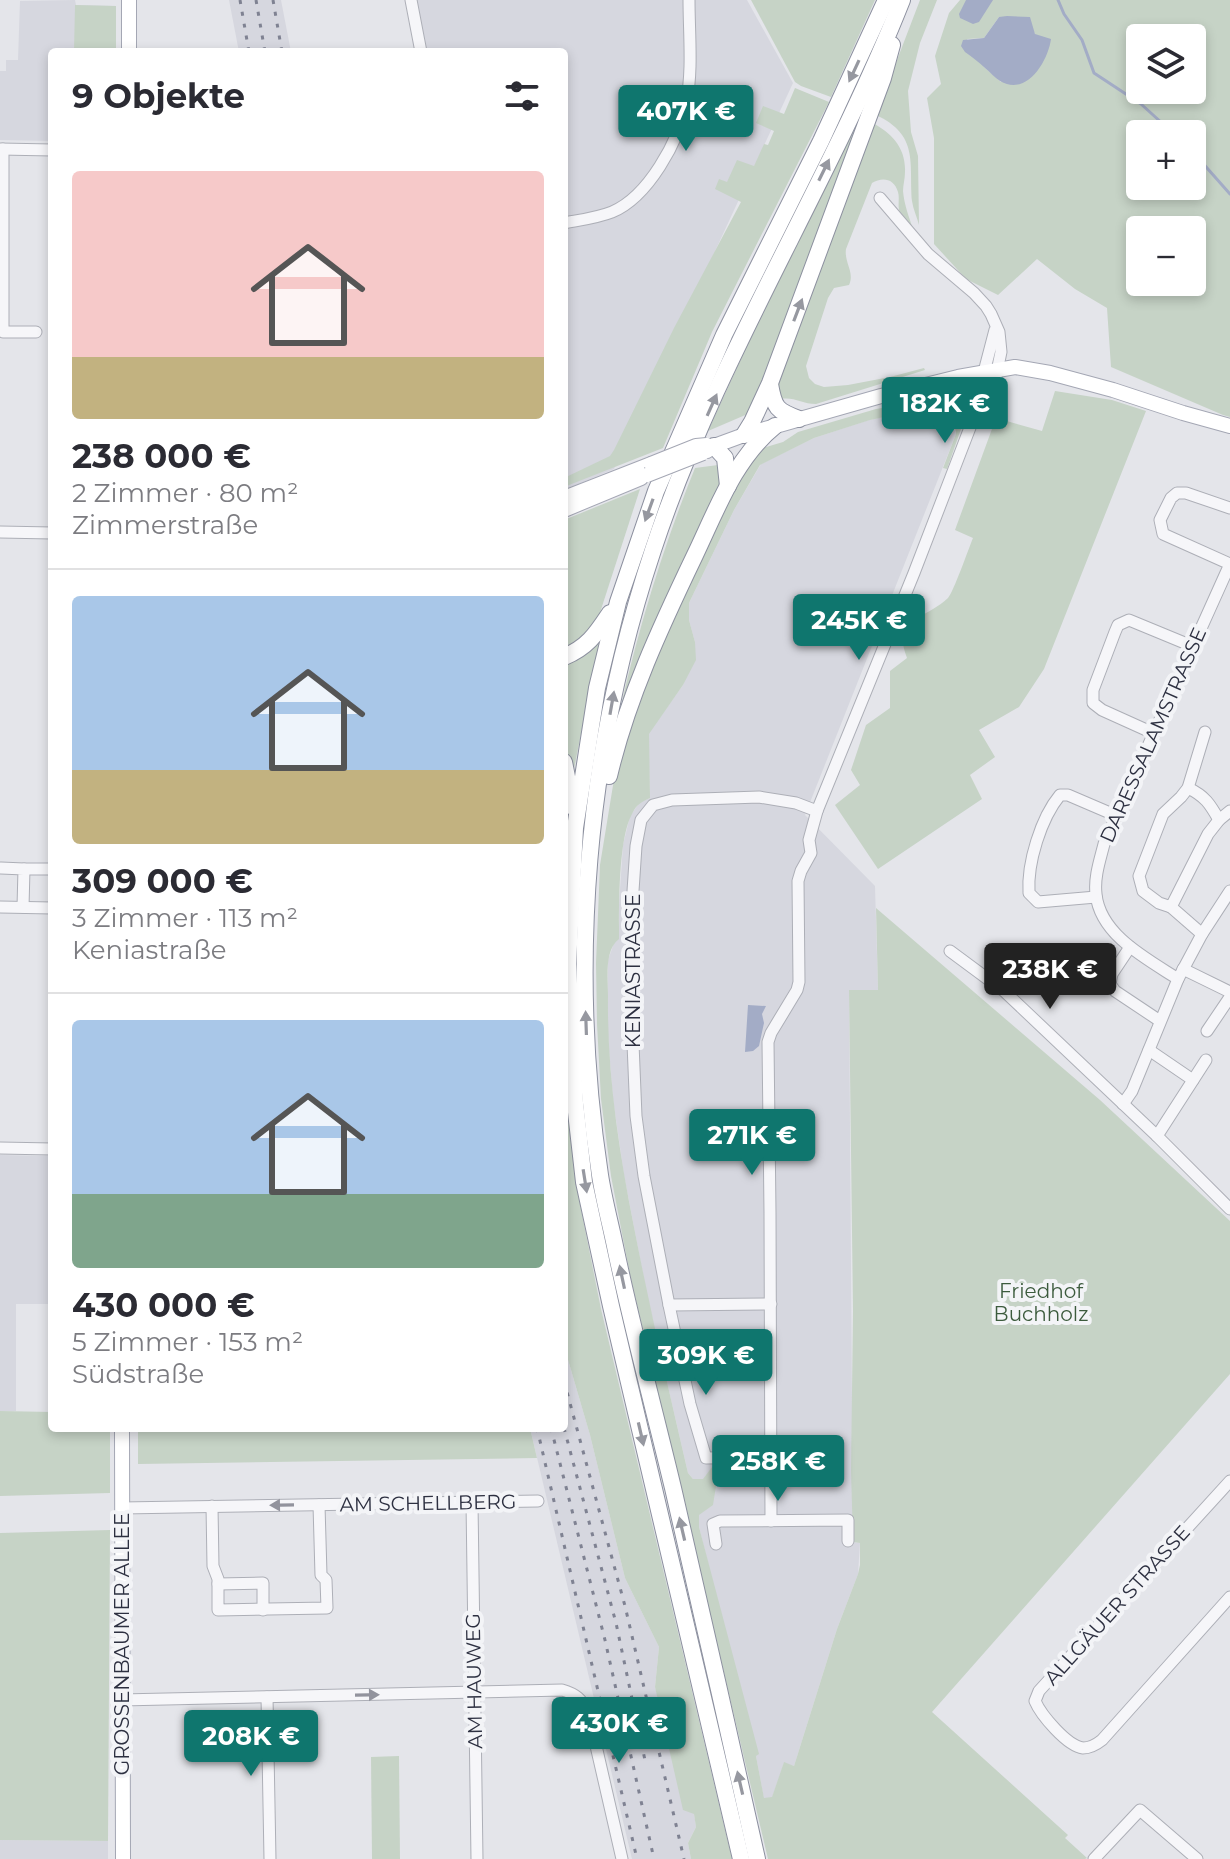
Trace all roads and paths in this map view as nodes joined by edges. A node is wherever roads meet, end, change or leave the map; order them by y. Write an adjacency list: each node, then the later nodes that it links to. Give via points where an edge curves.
1 (129, 0): 6 (main road)
2 (411, 0): 7 (street)
3 (689, 0): 11 (street, via 686,106 651,181 613,212)
4 (886, 0): 30 (highway, one-way to 30, via 724,335 656,491)
5 (903, 0): 15 (highway, one-way to 5, via 883,78); 41 (highway, one-way to 5, via 614,691 674,489)
6 (129, 48)
7 (420, 48)
8 (2, 149): 9 (street); 12 (street, via 3,332)
9 (48, 150)
10 (880, 198): 13 (street, via 928,254 986,306 1001,352)
11 (568, 222)
12 (36, 332)
13 (992, 373): 14 (main road); 17 (street, via 975,401); 19 (main road, via 1022,368 1076,380)
14 (940, 381): 16 (main road); 17 (street, via 963,396)
15 (770, 383): 16 (highway, via 776,406); 20 (highway)
16 (799, 419): 18 (main road)
17 (971, 425): 37 (street)
18 (775, 426): 20 (main road); 23 (highway, via 751,449)
19 (1230, 426)
20 (744, 435): 21 (main road)
21 (708, 448): 22 (main road, bridge); 23 (highway, via 725,458)
22 (649, 470): 24 (main road); 25 (main road)
23 (728, 486): 41 (highway, via 629,705)
24 (568, 497)
25 (568, 508)
26 (1230, 508): 29 (street, via 1177,493 1160,520 1163,534)
27 (0, 532): 28 (street)
28 (48, 533)
29 (1230, 564): 31 (street, DARESSALAMSTRASSE)
30 (618, 602): 32 (highway, via 592,639); 40 (highway, via 597,688)
31 (1192, 646): 34 (street, DARESSALAMSTRASSE); 34 (street, via 1129,620 1118,625 1093,703)
32 (568, 655)
33 (1205, 732): 36 (street)
34 (1153, 733): 38 (street, DARESSALAMSTRASSE)
35 (568, 776): 40 (highway)
36 (1188, 788): 39 (street); 49 (street, via 1163,814 1139,876 1143,891)
37 (817, 811): 66 (street, via 811,853 798,881 799,982 768,1042); 67 (street, KENIASTRASSE, via 759,797 672,800 653,805 641,820 631,995 636,1116)
38 (1117, 816): 46 (street, DARESSALAMSTRASSE, via 1098,867); 46 (street, via 1060,795 1042,827 1031,865 1029,893 1038,902)
39 (1225, 818): 49 (street, via 1208,834)
40 (575, 828): 89 (highway, one-way to 89, via 568,964 584,1182)
41 (588, 864): 90 (highway, one-way to 41, via 601,1178 586,1026)
42 (1, 868): 43 (street)
43 (24, 869): 44 (street); 48 (street)
44 (48, 869)
45 (1230, 891): 51 (street)
46 (1096, 897): 52 (street, via 1110,925)
47 (0, 907): 48 (street)
48 (23, 907): 50 (street)
49 (1171, 907): 51 (street)
50 (48, 908)
51 (1202, 934): 54 (street)
52 (1130, 947): 54 (street); 56 (street, via 1110,984)
53 (950, 951): 61 (street, via 1004,991)
54 (1180, 974): 55 (street); 56 (street)
55 (1230, 994): 57 (street)
56 (1160, 1021): 58 (street)
57 (1207, 1031)
58 (1149, 1050): 60 (street); 61 (street)
59 (1206, 1060): 60 (street)
60 (1193, 1080): 62 (street)
61 (1123, 1104): 62 (street)
62 (1157, 1136): 65 (street)
63 (0, 1148): 64 (street)
64 (48, 1149)
65 (1230, 1209)
66 (771, 1304): 67 (street); 69 (street)
67 (669, 1305): 69 (street, KENIASTRASSE, via 706,1458)
68 (122, 1432): 75 (main road, GROSSENBAUMER ALLEE)
69 (771, 1457): 76 (street)
70 (1230, 1481): 80 (street, ALLGÄUER STRASSE, via 1039,1691 1039,1710 1074,1745 1093,1746)
71 (538, 1501): 72 (street, AM SCHELLBERG)
72 (472, 1502): 73 (street, AM SCHELLBERG); 82 (street, AM HAUWEG)
73 (319, 1505): 74 (street, AM SCHELLBERG, one-way to 74); 81 (street, AM SCHELLBERG, via 327,1608)
74 (212, 1506): 75 (street, AM SCHELLBERG); 79 (street, AM SCHELLBERG)
75 (122, 1508): 84 (main road, GROSSENBAUMER ALLEE)
76 (771, 1521): 77 (street, via 848,1520); 78 (street, via 716,1522)
77 (848, 1541)
78 (716, 1544)
79 (218, 1584): 81 (street, AM SCHELLBERG, via 218,1610); 81 (street, via 263,1583)
80 (1230, 1597)
81 (263, 1610)
82 (475, 1692): 83 (street, one-way to 82); 87 (street, AM HAUWEG); 88 (street, via 562,1690 582,1700)
83 (267, 1697): 84 (street); 86 (street)
84 (121, 1700): 85 (main road, GROSSENBAUMER ALLEE)
85 (123, 1859)
86 (270, 1859)
87 (477, 1859)
88 (622, 1859)
89 (741, 1859)
90 (757, 1859)
91 (1094, 1859): 92 (street, via 1140,1810)
92 (1197, 1859)

